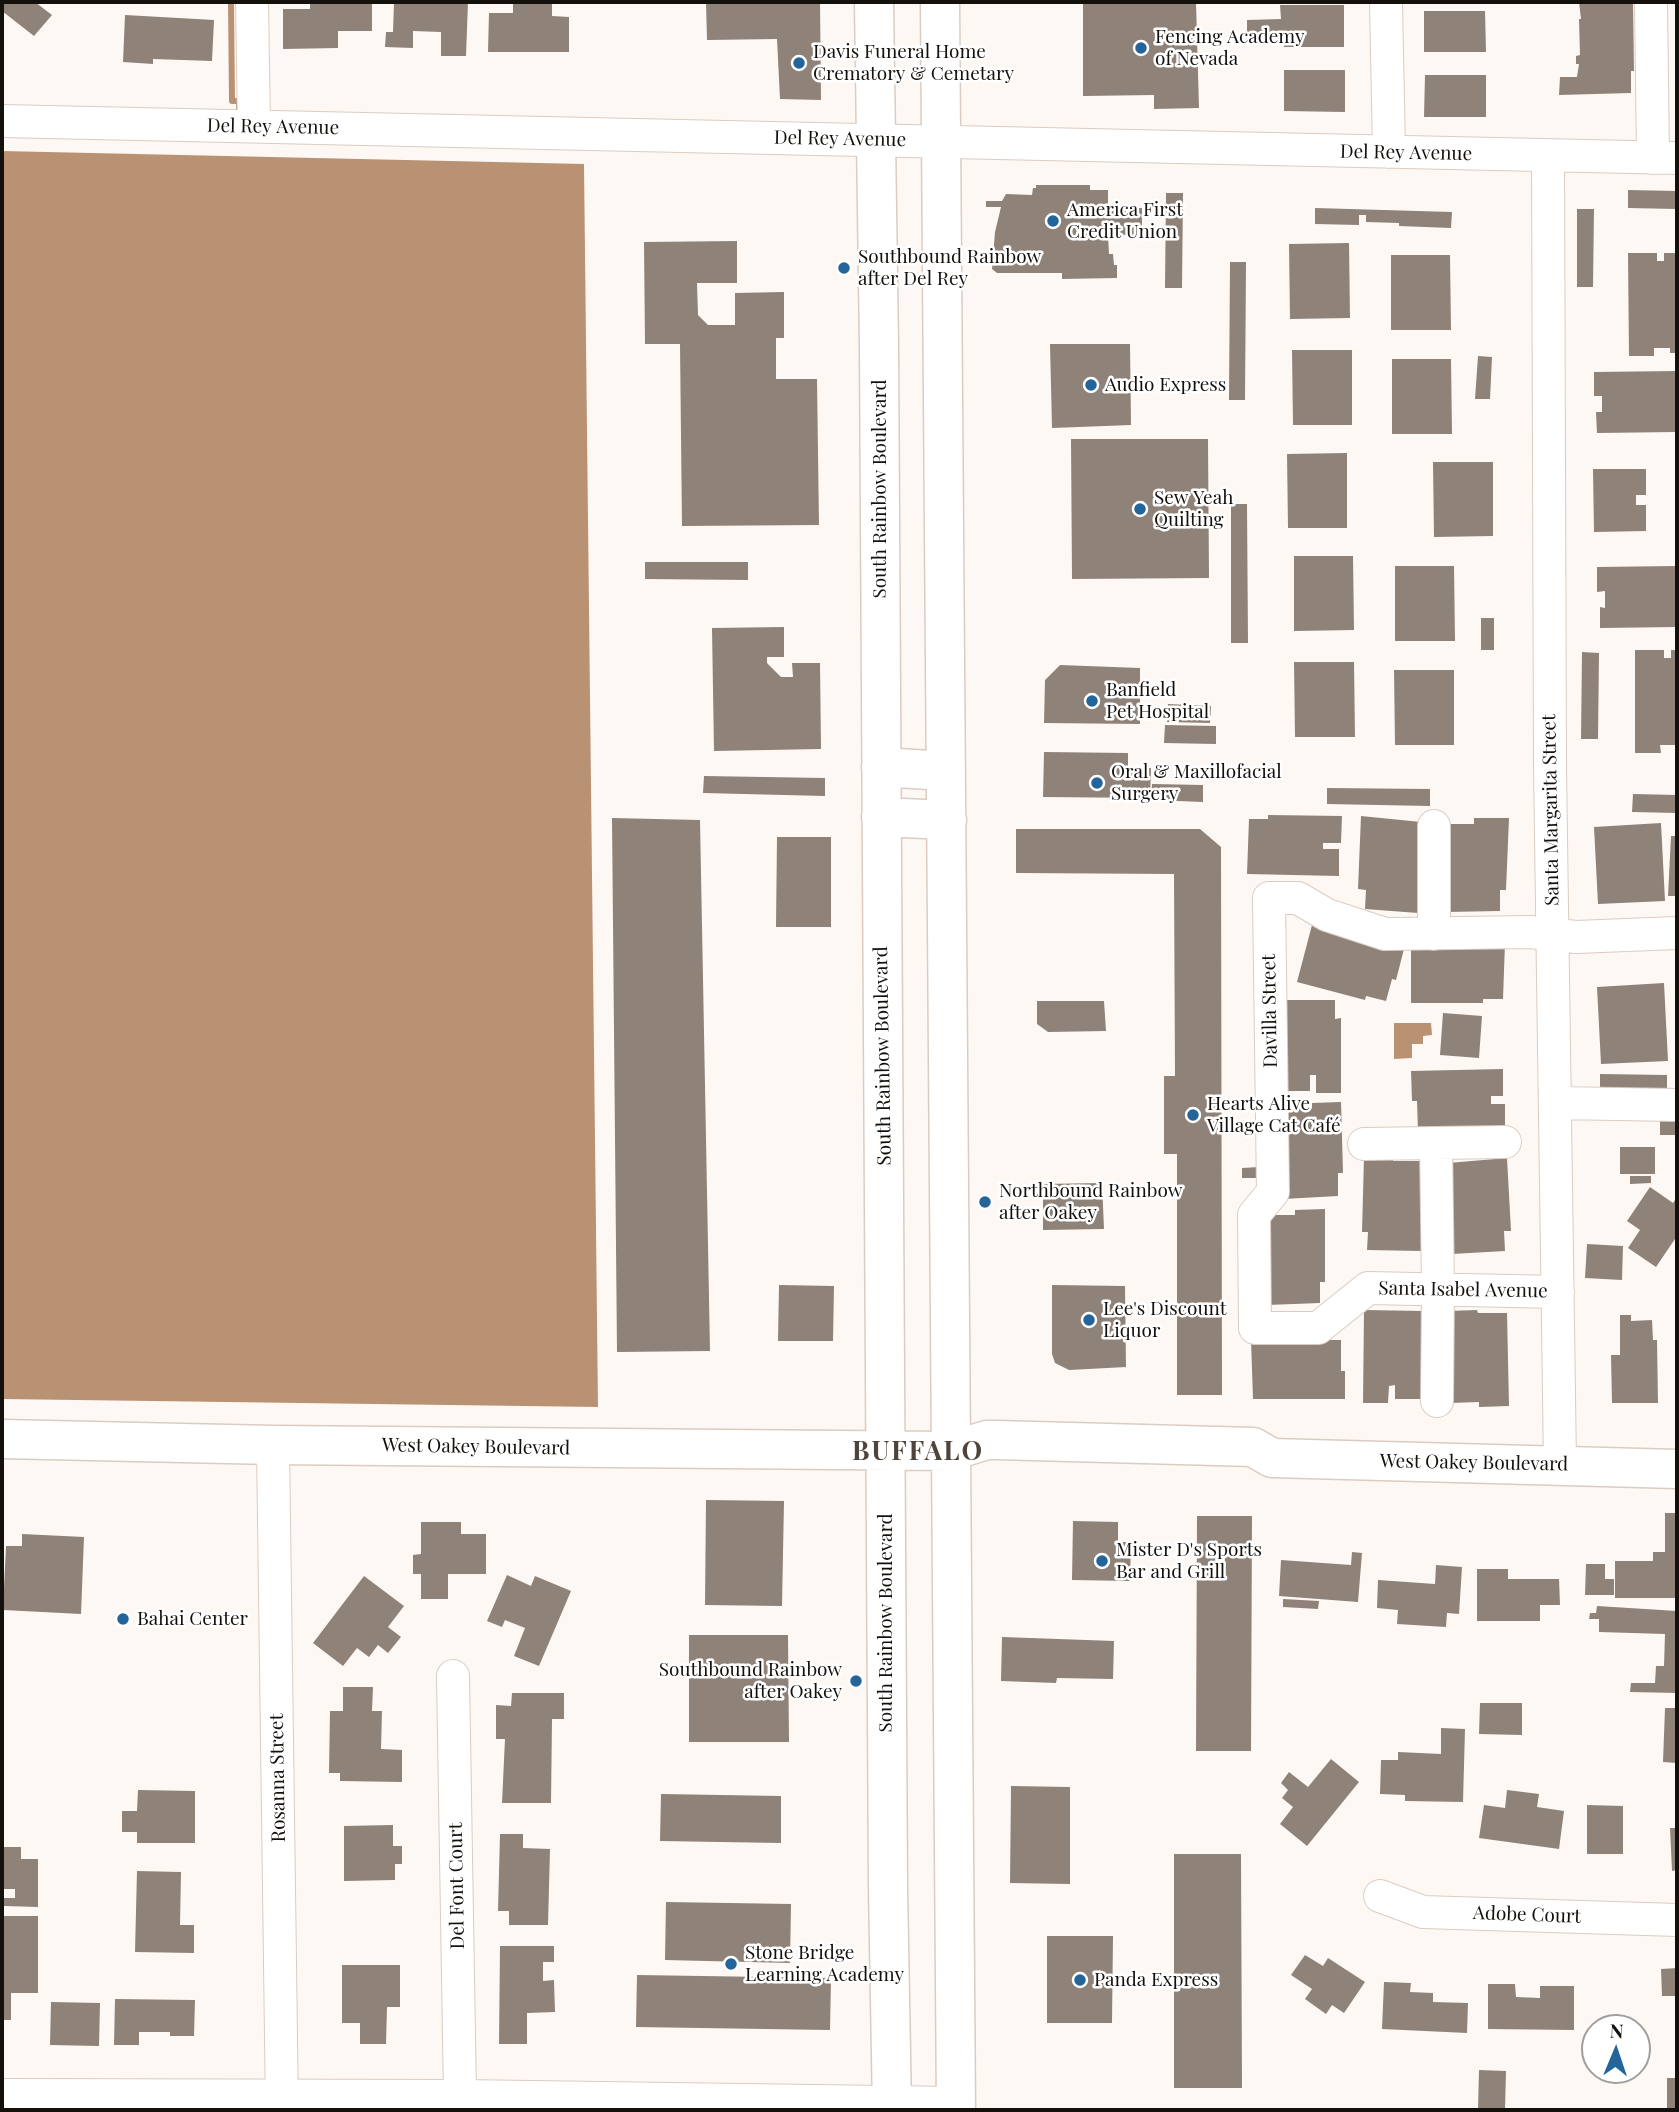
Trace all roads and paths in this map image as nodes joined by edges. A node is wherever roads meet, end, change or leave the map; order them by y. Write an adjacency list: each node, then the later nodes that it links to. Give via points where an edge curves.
1 (252, 2): 7 (street)
2 (874, 2): 8 (main road, South Rainbow Boulevard)
3 (940, 2): 9 (main road)
4 (1386, 2): 10 (street)
5 (1651, 2): 12 (street)
6 (2, 121): 7 (street, Del Rey Avenue)
7 (254, 126): 8 (street, Del Rey Avenue)
8 (875, 140): 9 (street, Del Rey Avenue); 13 (main road, South Rainbow Boulevard)
9 (941, 142): 10 (street, Del Rey Avenue); 14 (main road)
10 (1389, 152): 11 (street, Del Rey Avenue)
11 (1548, 156): 12 (street, Del Rey Avenue); 20 (street, Santa Margarita Street)
12 (1665, 158)
13 (881, 767): 14 (main road); 15 (main road, South Rainbow Boulevard)
14 (946, 771): 16 (main road)
15 (881, 817): 16 (main road); 32 (main road, South Rainbow Boulevard)
16 (947, 820): 33 (main road)
17 (1434, 826): 19 (street)
18 (1677, 933): 20 (street)
19 (1434, 934): 20 (street); 28 (street, Davilla Street, via 1385,934 1328,915 1298,898 1269,898 1273,1192 1254,1215)
20 (1553, 934): 21 (street, Santa Margarita Street)
21 (1556, 1103): 22 (street); 27 (street, Santa Margarita Street)
22 (1677, 1105)
23 (1505, 1142): 24 (street)
24 (1436, 1143): 25 (street); 26 (street)
25 (1364, 1144)
26 (1438, 1290): 27 (street, Santa Isabel Avenue); 28 (street, Santa Isabel Avenue, via 1368,1288 1318,1328); 29 (street)
27 (1558, 1292): 34 (street, Santa Margarita Street)
28 (1255, 1328)
29 (1437, 1401)
30 (2, 1439): 31 (main road, West Oakey Boulevard)
31 (273, 1445): 32 (main road, West Oakey Boulevard); 41 (street, Rosanna Street)
32 (885, 1450): 33 (main road, West Oakey Boulevard); 42 (main road, South Rainbow Boulevard)
33 (951, 1451): 34 (main road, West Oakey Boulevard, via 997,1440 1253,1447 1272,1458); 43 (main road)
34 (1560, 1465): 35 (main road, West Oakey Boulevard)
35 (1677, 1469)
36 (453, 1676): 40 (street, Del Font Court)
37 (1380, 1896): 38 (street, Adobe Court, via 1423,1912)
38 (1677, 1920)
39 (2, 2095): 41 (street)
40 (460, 2096): 41 (street); 42 (street)
41 (282, 2103)
42 (892, 2107): 43 (street)
43 (956, 2107)

